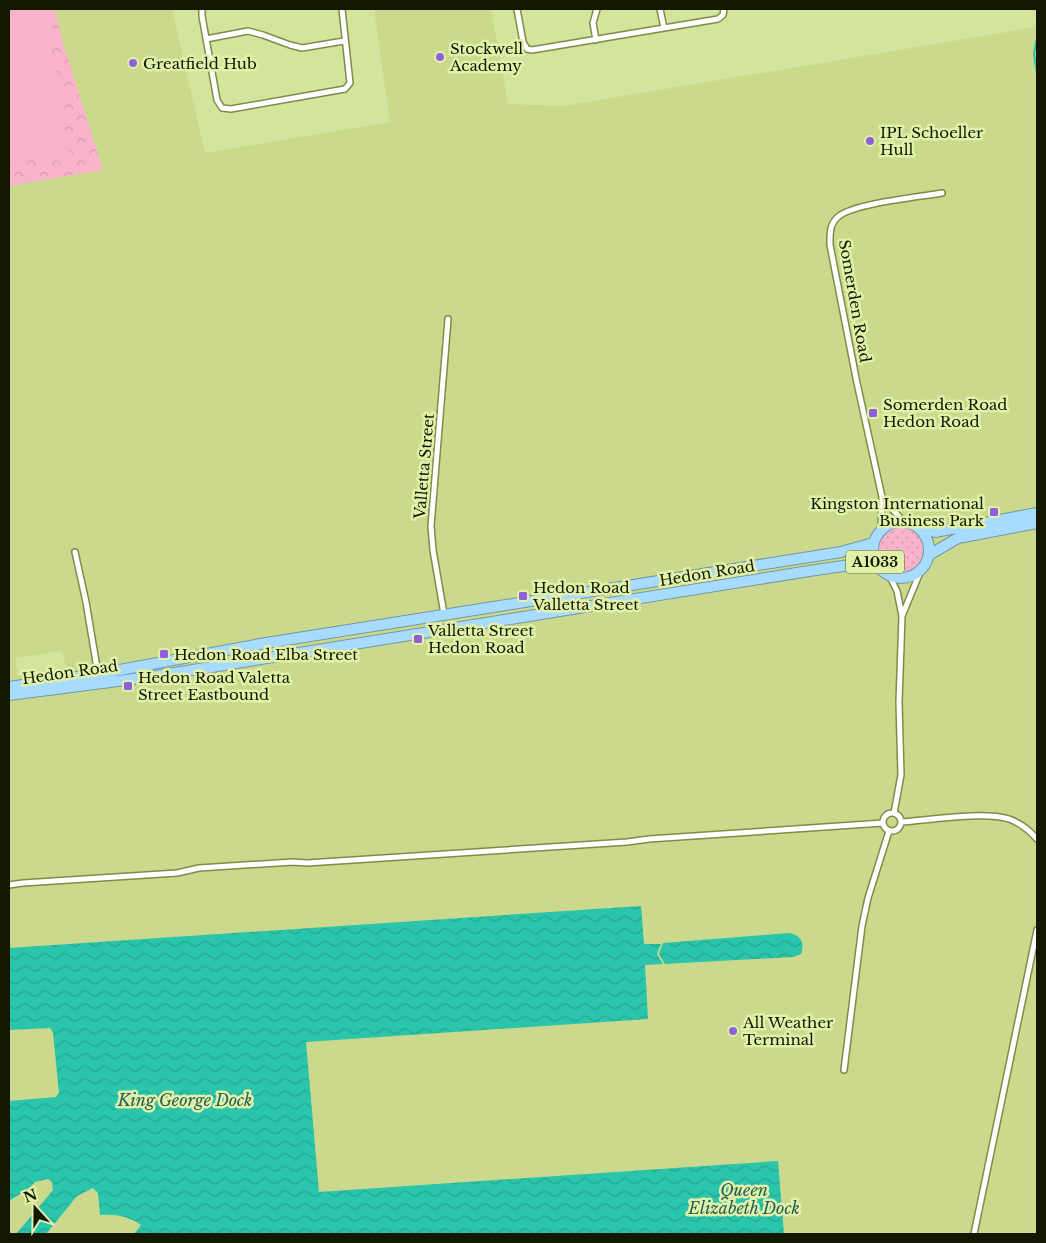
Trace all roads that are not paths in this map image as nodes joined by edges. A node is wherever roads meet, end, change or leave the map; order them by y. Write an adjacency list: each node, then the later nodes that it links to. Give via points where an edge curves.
1 (202, 9): 8 (street)
2 (342, 9): 10 (street)
3 (517, 9): 9 (street, via 523,42 528,49)
4 (597, 9): 9 (street, via 593,23)
5 (660, 9): 7 (street)
6 (724, 9): 7 (street, via 723,16 718,19)
7 (664, 28): 9 (street)
8 (206, 39): 10 (street, via 248,32 302,48); 10 (street, via 217,100 222,108 231,109 345,89 350,83)
9 (596, 40)
10 (344, 41)
11 (942, 192): 13 (street, Somerden Road, via 853,210 838,216 830,227 830,245)
12 (448, 320): 25 (street, Valletta Street, via 431,526)
13 (882, 497): 15 (street, Somerden Road); 18 (street, Somerden Road)
14 (1037, 513): 17 (highway, via 935,532)
15 (904, 522): 17 (highway); 18 (highway, A1033)
16 (1037, 523): 21 (highway, via 958,538)
17 (915, 526): 21 (highway, via 926,538)
18 (881, 529): 19 (highway, A1033)
19 (873, 543): 22 (highway, A1033); 25 (highway, Hedon Road / A1033, via 841,552)
20 (75, 552): 27 (street)
21 (928, 555): 23 (highway, A1033)
22 (877, 566): 24 (highway, A1033); 29 (highway, Hedon Road / A1033, via 850,565 149,677)
23 (921, 570): 24 (highway, A1033, via 906,578); 26 (street)
24 (890, 577): 26 (street, via 897,591)
25 (444, 614): 27 (highway, Hedon Road / A1033)
26 (902, 616): 30 (street, via 901,775)
27 (98, 674): 28 (highway, Hedon Road / A1033)
28 (9, 688)
29 (9, 696)
30 (894, 813): 31 (street); 32 (street, via 886,815)
31 (901, 822): 33 (street, via 897,829); 34 (street, via 989,816 1010,820 1030,831)
32 (883, 823): 33 (street); 35 (street, via 561,847 199,868 177,873)
33 (889, 831): 37 (street, via 862,926)
34 (1037, 840)
35 (9, 885)
36 (1037, 930): 38 (street)
37 (844, 1070)
38 (974, 1234)

